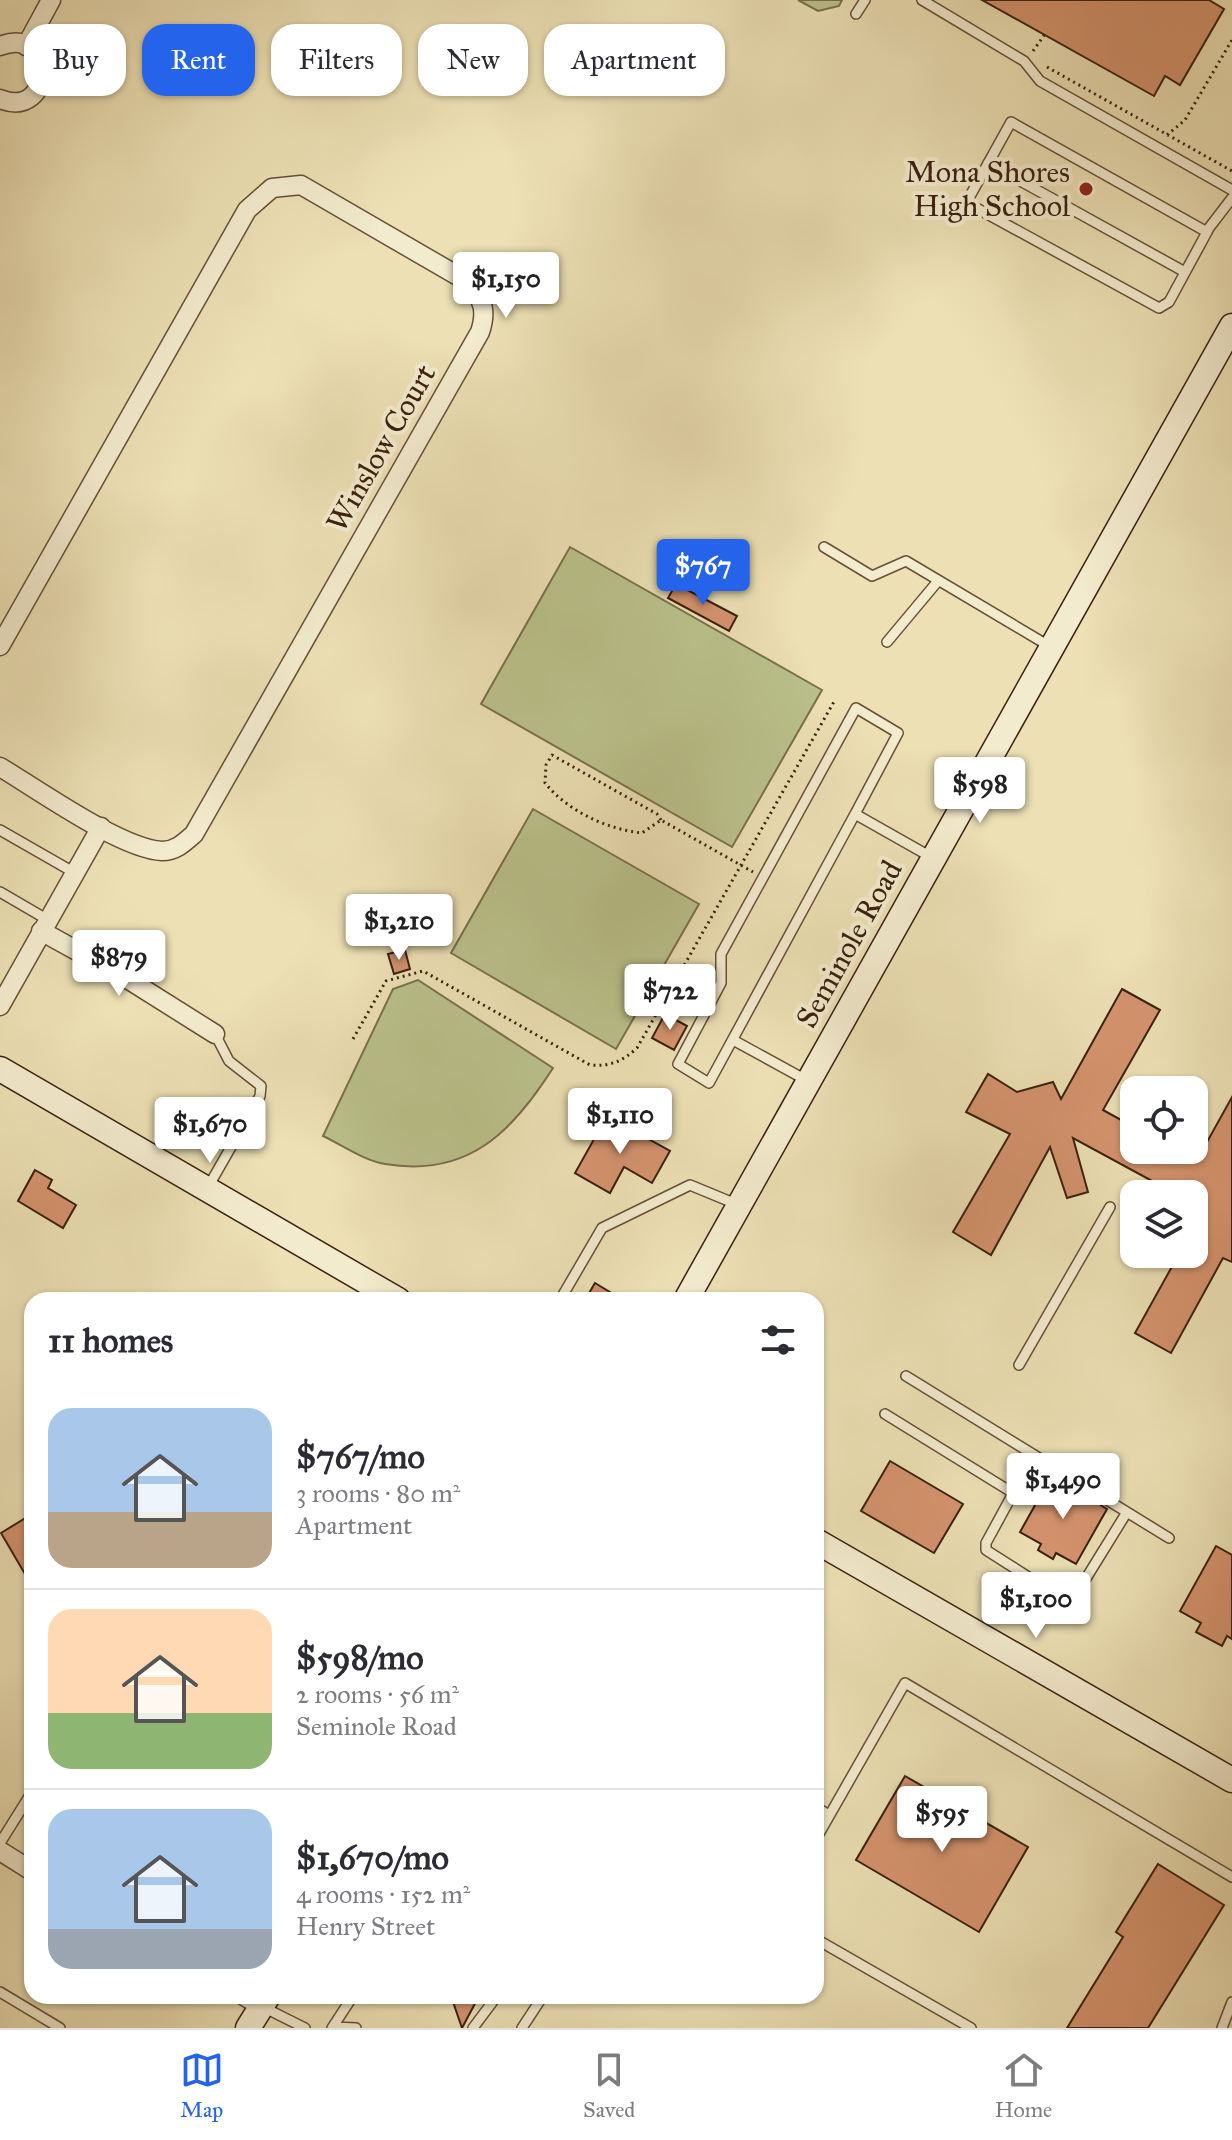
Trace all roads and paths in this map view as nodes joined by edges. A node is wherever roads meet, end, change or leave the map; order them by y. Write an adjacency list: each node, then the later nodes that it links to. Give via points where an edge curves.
1 (51, 0): 5 (street)
2 (865, 0): 4 (lane)
3 (922, 0): 17 (lane, via 1024,61 1040,81)
4 (856, 14)
5 (38, 24)
6 (1045, 34): 10 (path)
7 (1232, 40): 14 (path, via 1185,120)
8 (24, 45): 9 (street)
9 (0, 46)
10 (1029, 56)
11 (1043, 64): 14 (path)
12 (29, 96): 13 (street)
13 (0, 99)
14 (1167, 135): 16 (path)
15 (988, 163): 19 (lane, via 1011,122); 20 (lane); 20 (lane, via 969,204 983,212 1159,308 1169,302)
16 (1232, 171)
17 (1232, 190)
18 (1232, 198): 19 (lane)
19 (1207, 232): 20 (lane)
20 (1185, 272)
21 (1232, 326): 26 (street, Seminole Road)
22 (824, 547): 23 (lane, via 872,576 906,561)
23 (938, 581): 24 (lane); 26 (lane)
24 (887, 642)
25 (0, 646): 31 (street, Winslow Court, via 247,210 272,188 301,185 470,283 486,314 480,332 194,834 179,847 163,851)
26 (1051, 648): 33 (street, Seminole Road)
27 (835, 700): 34 (path)
28 (0, 767): 31 (street, Winslow Court)
29 (855, 814): 33 (lane); 36 (lane, via 898,733 856,708); 42 (lane)
30 (661, 820): 30 (path, via 642,833 606,825 558,799 545,783 546,765 552,755); 34 (path)
31 (101, 827): 35 (street)
32 (0, 830): 35 (lane)
33 (934, 858): 44 (street, Seminole Road)
34 (741, 865): 36 (path); 41 (path, via 637,1048 614,1063 590,1065 423,971 386,981)
35 (75, 873): 38 (street)
36 (763, 877): 42 (lane, via 721,954 721,983 678,1064 709,1083)
37 (0, 892): 38 (lane)
38 (45, 926): 39 (street); 40 (street)
39 (0, 1006)
40 (215, 1034): 45 (lane, via 229,1061 261,1086)
41 (353, 1039)
42 (733, 1040): 44 (lane)
43 (0, 1069): 45 (street)
44 (809, 1082): 46 (street, Seminole Road)
45 (206, 1191): 48 (street)
46 (740, 1206): 49 (lane, via 690,1185 602,1228); 50 (street, Seminole Road)
47 (1110, 1207): 51 (lane)
48 (384, 1292)
49 (565, 1292)
50 (691, 1292)
51 (1019, 1365)
52 (906, 1376): 54 (lane)
53 (885, 1414): 55 (lane)
54 (1034, 1455): 55 (lane); 56 (lane)
55 (1013, 1493): 56 (lane, via 986,1550 1055,1594 1077,1593)
56 (1127, 1512): 57 (lane)
57 (1169, 1538)
58 (824, 1546): 59 (street)
59 (1232, 1780)
60 (24, 1805): 64 (lane)
61 (824, 1812): 62 (lane)
62 (829, 1815): 63 (lane); 67 (lane, via 905,1683)
63 (824, 1824)
64 (0, 1843)
65 (0, 1851): 66 (street)
66 (24, 1866)
67 (1232, 1877)
68 (824, 1944): 84 (lane)
69 (0, 1992): 78 (lane)
70 (1232, 2002): 77 (lane)
71 (256, 2004): 79 (street)
72 (266, 2004): 80 (lane)
73 (348, 2004): 76 (lane)
74 (491, 2004): 82 (lane)
75 (537, 2004): 83 (lane)
76 (333, 2027): 81 (lane)
77 (1219, 2027)
78 (60, 2028)
79 (248, 2028)
80 (305, 2028)
81 (356, 2028)
82 (473, 2028)
83 (522, 2028)
84 (971, 2028)

